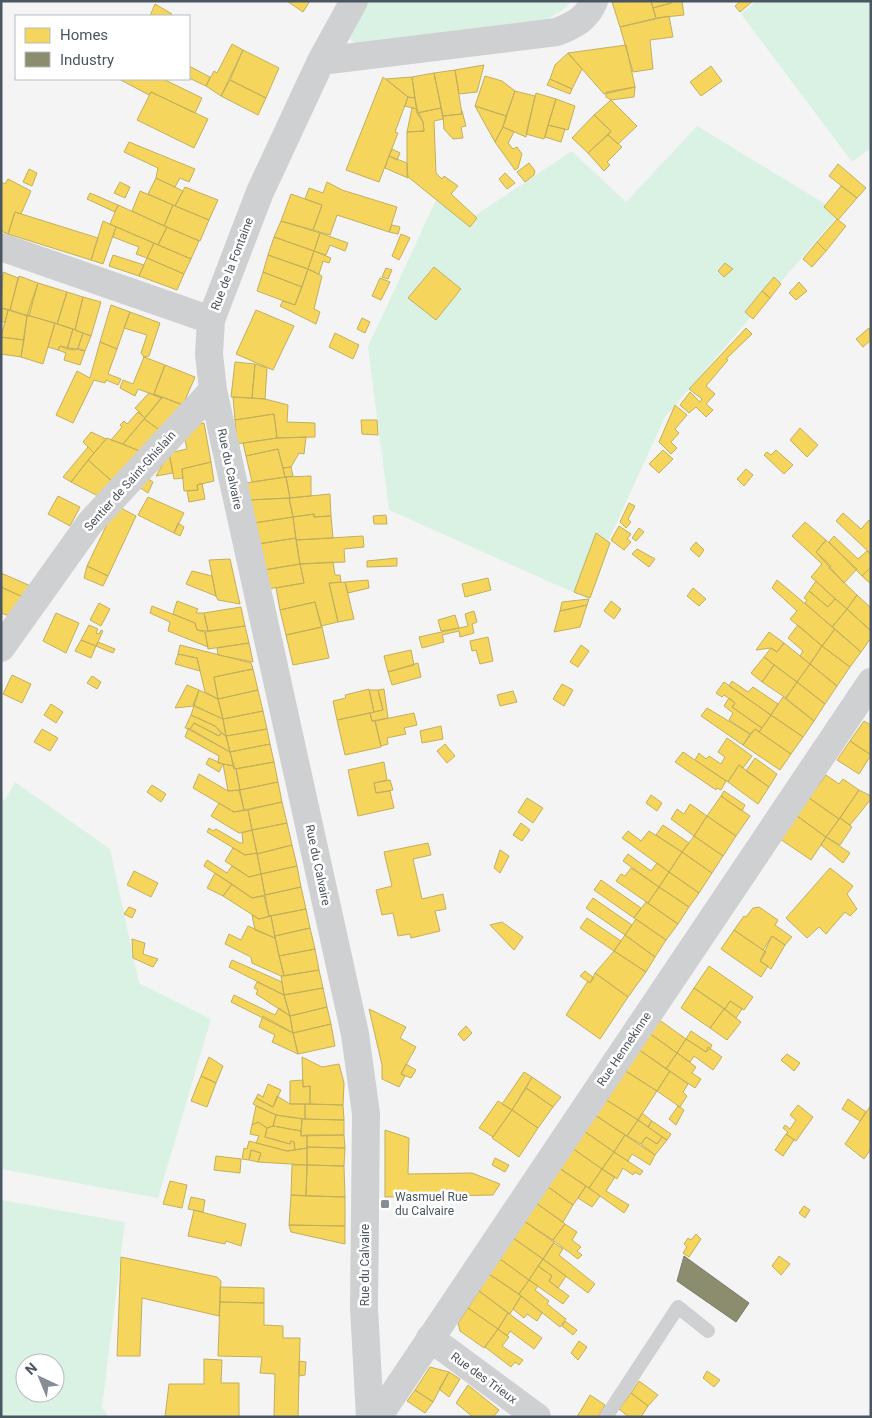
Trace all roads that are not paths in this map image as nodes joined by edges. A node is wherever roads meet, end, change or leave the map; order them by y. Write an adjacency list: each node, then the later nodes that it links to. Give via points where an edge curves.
1 (354, 1): 3 (street, Rue de la Fontaine)
2 (594, 1): 3 (street, via 590,11 576,24 557,32)
3 (322, 61): 5 (street, Rue de la Fontaine, via 260,192)
4 (1, 247): 5 (street, Rue de la Fontaine)
5 (211, 320): 6 (street, Rue du Calvaire)
6 (213, 390): 7 (street, Sentier de Saint-Ghislain, via 90,524); 11 (street, Rue du Calvaire, via 355,1034 366,1114 364,1308)
7 (1, 648)
8 (870, 686): 10 (street, Rue Hennekinne)
9 (708, 1331): 14 (lane, via 678,1307)
10 (430, 1338): 12 (street, Rue Hennekinne); 13 (street, Rue des Trieux)
11 (370, 1417)
12 (378, 1417)
13 (537, 1417)
14 (606, 1417)

